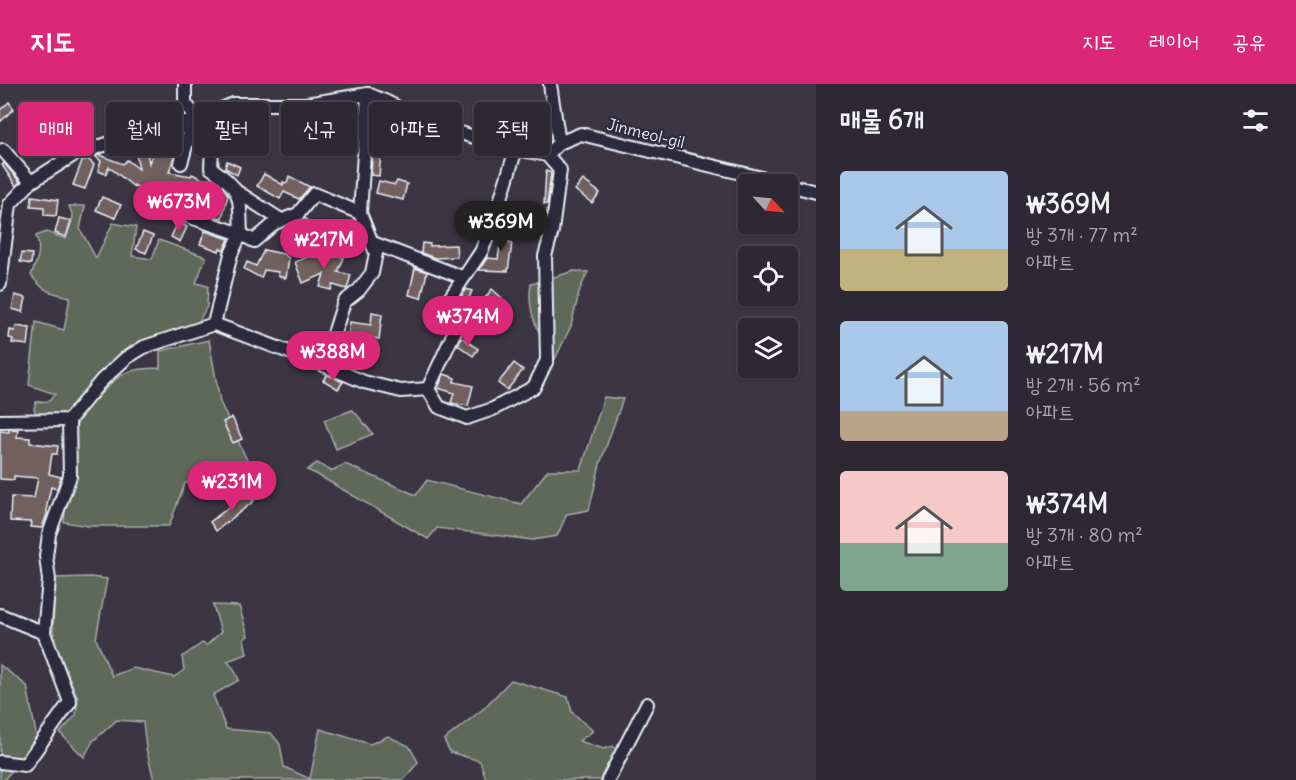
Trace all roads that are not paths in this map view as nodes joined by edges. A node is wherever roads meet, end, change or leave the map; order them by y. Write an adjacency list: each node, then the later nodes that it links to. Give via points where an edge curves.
1 (185, 84): 5 (street, via 185,103)
2 (550, 84): 9 (street)
3 (368, 94): 4 (street, via 306,104); 8 (street, via 429,124); 22 (street)
4 (269, 104)
5 (194, 122)
6 (194, 124): 17 (street, via 159,128 75,154)
7 (194, 127): 15 (street)
8 (474, 136)
9 (559, 143): 11 (street, Jinmeol-gil); 16 (street, Jinmeol-gil, via 581,134)
10 (3, 150): 17 (street)
11 (550, 152)
12 (212, 156): 20 (street, via 211,168)
13 (514, 156): 26 (street, via 481,252)
14 (548, 156): 30 (street, via 560,170 545,256 547,360 534,387 467,418 439,407)
15 (181, 162)
16 (743, 174)
17 (31, 182): 27 (street, via 10,204)
18 (798, 188): 19 (street, Jinmeol-gil)
19 (816, 192)
20 (238, 193): 23 (street); 24 (street)
21 (163, 208): 24 (street)
22 (360, 213): 23 (street, via 314,194 297,214); 25 (street)
23 (281, 220): 24 (street, via 254,241)
24 (241, 234): 28 (street, via 231,254)
25 (373, 243): 26 (street); 29 (street, via 376,253 372,273 344,302)
26 (462, 277): 30 (street, via 444,307 459,322)
27 (0, 284)
28 (214, 324): 29 (street); 31 (street, via 144,347 126,358)
29 (324, 365): 30 (street, via 364,382 401,391)
30 (428, 389)
31 (69, 420): 32 (street); 34 (street, via 70,476 49,534)
32 (0, 421)
33 (0, 615): 34 (street)
34 (44, 633): 36 (street, via 70,702 26,765)
35 (647, 704): 37 (street)
36 (0, 762)
37 (608, 780)

